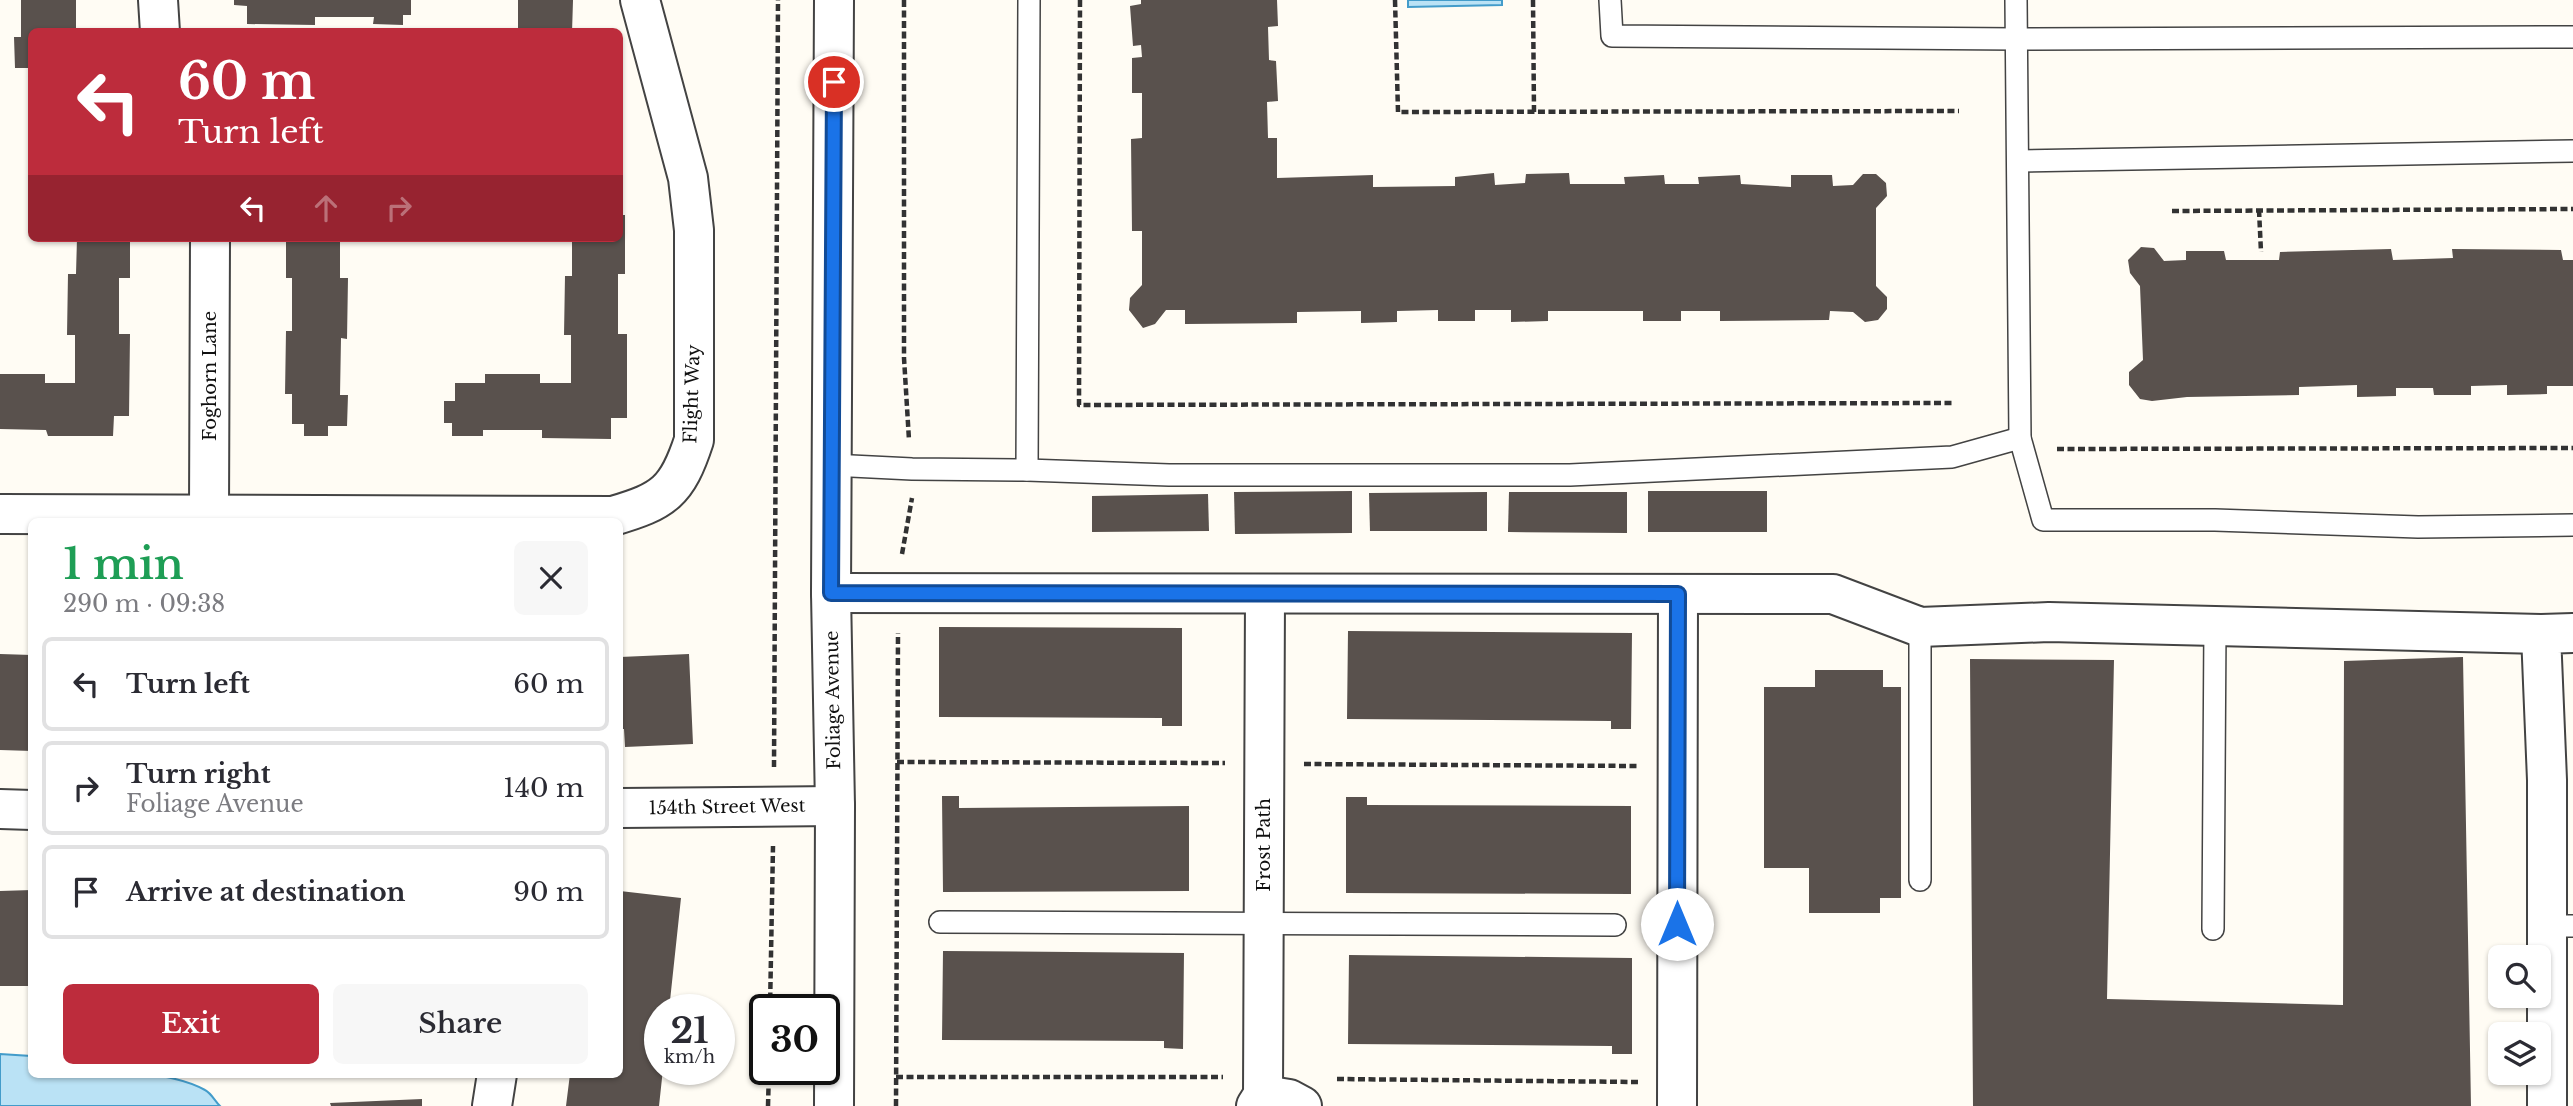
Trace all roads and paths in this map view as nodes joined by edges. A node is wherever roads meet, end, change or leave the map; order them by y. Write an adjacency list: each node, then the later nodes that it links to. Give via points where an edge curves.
1 (158, 0): 11 (street)
2 (640, 0): 30 (street, Flight Way, via 688,178 694,230 694,440 684,469 666,494 613,516)
3 (778, 0): 41 (path)
4 (834, 0): 27 (street, Foliage Avenue)
5 (1029, 0): 28 (lane)
6 (1080, 0): 23 (path, via 1079,405)
7 (1395, 0): 15 (path, via 1398,112)
8 (1533, 0): 15 (path)
9 (1610, 0): 13 (lane, via 1612,36)
10 (2016, 0): 13 (lane)
11 (160, 28)
12 (2573, 37): 13 (lane)
13 (2017, 39): 17 (lane)
14 (1959, 111): 15 (path)
15 (1534, 112)
16 (2573, 151): 17 (lane)
17 (2018, 161): 24 (lane)
18 (2573, 209): 19 (path)
19 (2259, 210): 20 (path); 22 (path)
20 (2172, 211)
21 (210, 242): 30 (street, Foghorn Lane)
22 (2261, 252)
23 (1955, 403)
24 (2020, 438): 28 (lane, via 1952,457 1570,475 1169,475); 31 (lane, via 2043,520)
25 (2573, 448): 26 (path)
26 (2057, 449)
27 (831, 465): 28 (lane); 32 (street, Foliage Avenue)
28 (1027, 470)
29 (0, 514): 30 (street, Flight Way)
30 (209, 514)
31 (2573, 525)
32 (831, 593): 34 (street); 42 (street, Foliage Avenue)
33 (1678, 594): 34 (street); 36 (street, via 1833,594); 40 (street)
34 (1265, 595): 39 (street, Frost Path)
35 (2215, 626): 36 (street, via 2049,622); 37 (street); 51 (lane)
36 (1920, 627): 46 (lane)
37 (2557, 634): 50 (street, via 2547,780)
38 (897, 762): 39 (path)
39 (1264, 764): 40 (path); 48 (street, Frost Path)
40 (1678, 766): 58 (street)
41 (774, 806): 42 (street, 154th Street West); 43 (street, 154th Street West); 52 (path)
42 (835, 806): 61 (street, Foliage Avenue)
43 (623, 808)
44 (0, 809): 45 (street)
45 (28, 810)
46 (1920, 880)
47 (940, 922): 48 (lane)
48 (1264, 923): 49 (lane); 57 (street, Frost Path)
49 (1615, 925)
50 (2560, 926): 63 (street)
51 (2214, 929)
52 (770, 994)
53 (896, 1077): 57 (path)
54 (496, 1078): 59 (street)
55 (1336, 1079): 58 (path)
56 (769, 1085): 60 (path)
57 (1251, 1093): 62 (street, via 1289,1099)
58 (1677, 1094)
59 (492, 1106)
60 (768, 1106)
61 (834, 1106)
62 (1302, 1106)
63 (2547, 1106)

